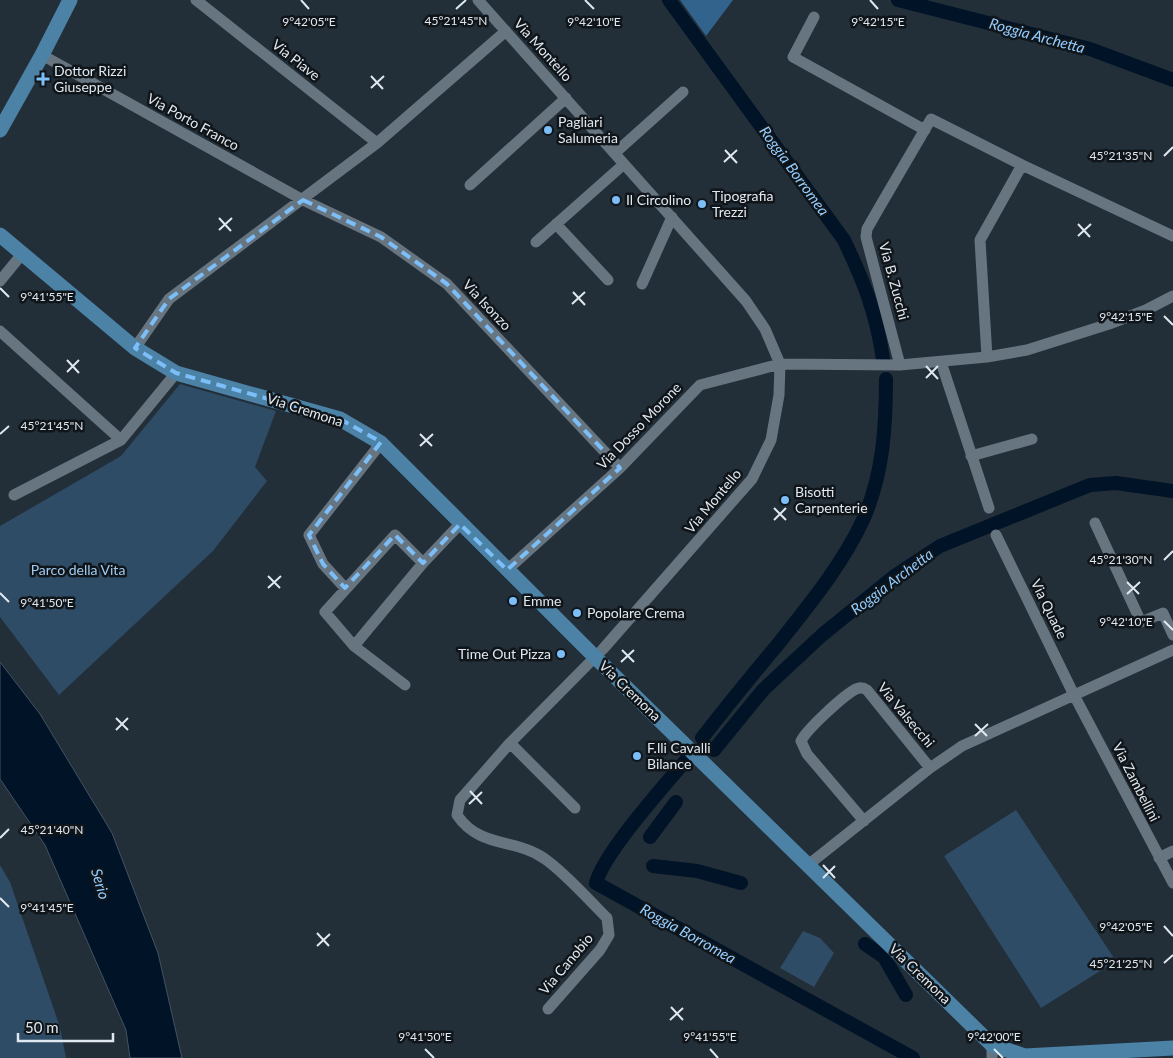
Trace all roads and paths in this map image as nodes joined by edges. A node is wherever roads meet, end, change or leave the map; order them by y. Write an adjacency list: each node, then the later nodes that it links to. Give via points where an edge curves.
1 (70, 0): 6 (street)
2 (196, 0): 11 (street, Via Piave)
3 (478, 0): 5 (street, Via Montello)
4 (814, 17): 10 (street, via 793,57)
5 (506, 31): 8 (street, Via Montello); 11 (street)
6 (42, 55): 9 (street); 16 (street, Via Porto Franco)
7 (683, 92): 12 (street)
8 (566, 98): 12 (street, Via Montello); 15 (street, Via Montello)
9 (0, 130)
10 (924, 130): 14 (street, via 931,119); 32 (street, Via B. Zucchi, via 866,237)
11 (377, 144): 16 (street)
12 (615, 153): 13 (street, Via Montello)
13 (624, 164): 17 (street, Via Montello); 18 (street)
14 (1022, 165): 20 (street); 29 (street, via 980,240)
15 (470, 184)
16 (303, 200): 28 (street, via 169,299); 38 (street, Via Isonzo, via 381,237 447,284)
17 (672, 218): 25 (street); 31 (street, Via Montello, via 766,328)
18 (556, 224): 21 (street); 23 (street)
19 (0, 235): 22 (street, Via Cremona)
20 (1173, 236)
21 (536, 242)
22 (22, 254): 24 (street); 28 (street, Via Cremona)
23 (608, 280)
24 (0, 282)
25 (642, 284)
26 (1173, 296): 29 (street, Via Dosso Morone, via 1109,324 1027,350)
27 (0, 331): 35 (street)
28 (135, 348): 33 (street, Via Cremona)
29 (987, 357): 30 (street, Via Dosso Morone)
30 (941, 362): 32 (street, Via Dosso Morone); 37 (street)
31 (780, 364): 32 (street, Via Dosso Morone); 38 (street, Via Dosso Morone, via 700,385); 50 (street, Via Montello, via 779,396 771,440 752,479)
32 (900, 364)
33 (176, 373): 35 (street); 36 (street, Via Cremona, via 340,419)
34 (1032, 439): 37 (street)
35 (121, 440): 39 (street)
36 (381, 443): 41 (street, Via Cremona); 46 (street, via 308,535 322,564)
37 (971, 456): 40 (street)
38 (620, 468): 45 (street, Via Dosso Morone)
39 (14, 495)
40 (990, 508)
41 (460, 524): 44 (street); 45 (street, Via Cremona)
42 (1095, 524): 47 (street, via 1141,622 1163,613)
43 (996, 535): 52 (street, Via Quade)
44 (423, 563): 46 (street, via 395,535); 48 (street)
45 (507, 570): 50 (street, Via Cremona)
46 (345, 588): 48 (street, via 324,612)
47 (1173, 635)
48 (354, 646): 51 (street)
49 (1173, 650): 52 (street, Via Valsecchi)
50 (595, 657): 53 (street, Via Canobio); 59 (street, Via Cremona)
51 (405, 684)
52 (1074, 695): 54 (street, Via Valsecchi, via 962,746); 58 (street, Via Zambellini)
53 (510, 743): 55 (street); 61 (street, Via Canobio, via 460,800 457,815 466,828 482,837 545,858 607,918 609,925 600,950)
54 (930, 768): 56 (street, Via Valsecchi); 56 (street, Via Valsecchi, via 867,690 856,689 828,712 801,741 807,754)
55 (575, 808)
56 (864, 821): 59 (street, Via Valsecchi)
57 (1173, 851): 58 (street)
58 (1159, 858): 60 (street, Via Zambellini)
59 (808, 865): 63 (street, Via Cremona)
60 (1173, 883)
61 (548, 1009)
62 (1173, 1048): 63 (street, Via Cremona, via 1026,1056)
63 (992, 1051)

